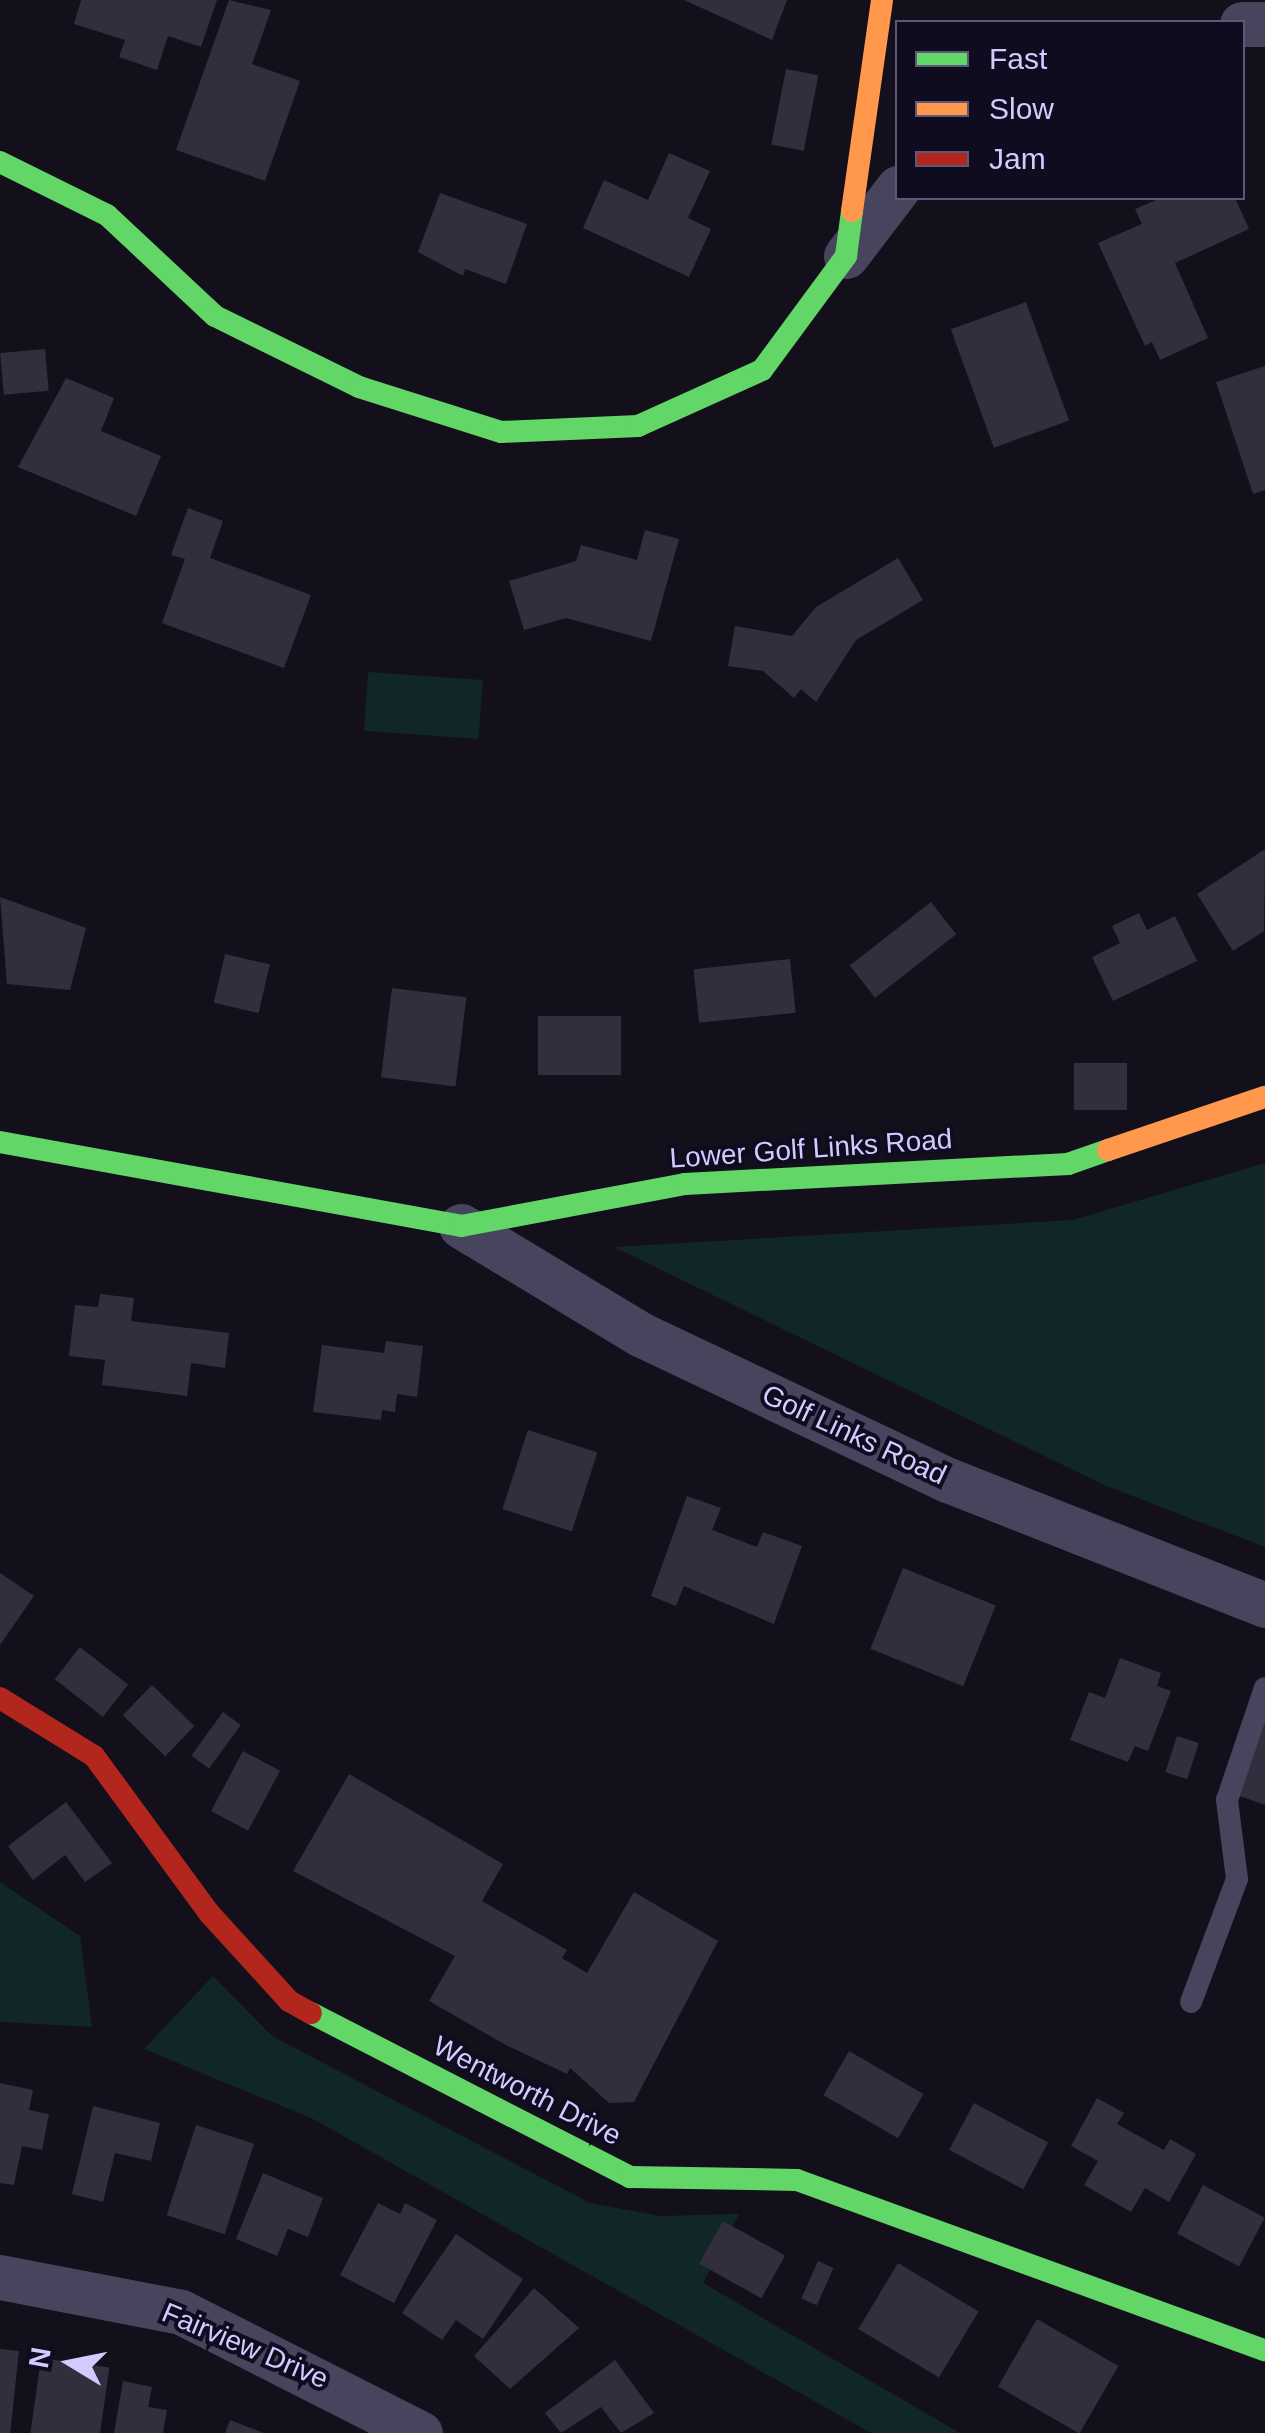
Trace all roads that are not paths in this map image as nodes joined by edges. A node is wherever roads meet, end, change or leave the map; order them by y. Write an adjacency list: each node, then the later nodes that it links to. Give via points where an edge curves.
1 (882, 0): 4 (street)
2 (0, 162): 4 (street, via 106,214 215,316 359,387 501,432 638,426 762,370)
3 (895, 192): 4 (street)
4 (846, 256)
5 (1265, 1097): 7 (street, Lower Golf Links Road, via 1068,1164 685,1184)
6 (0, 1142): 7 (street, Lower Golf Links Road)
7 (462, 1226): 8 (street, Golf Links Road, via 642,1335 948,1480)
8 (1265, 1605)
9 (1265, 1688): 11 (lane, via 1227,1800 1236,1880)
10 (0, 1698): 13 (street, Wentworth Drive, via 94,1756 209,1912 289,2001 581,2156 630,2177 689,2184 797,2180)
11 (1191, 2002)
12 (0, 2277): 14 (street, Fairview Drive, via 181,2312)
13 (1265, 2350)
14 (420, 2433)

